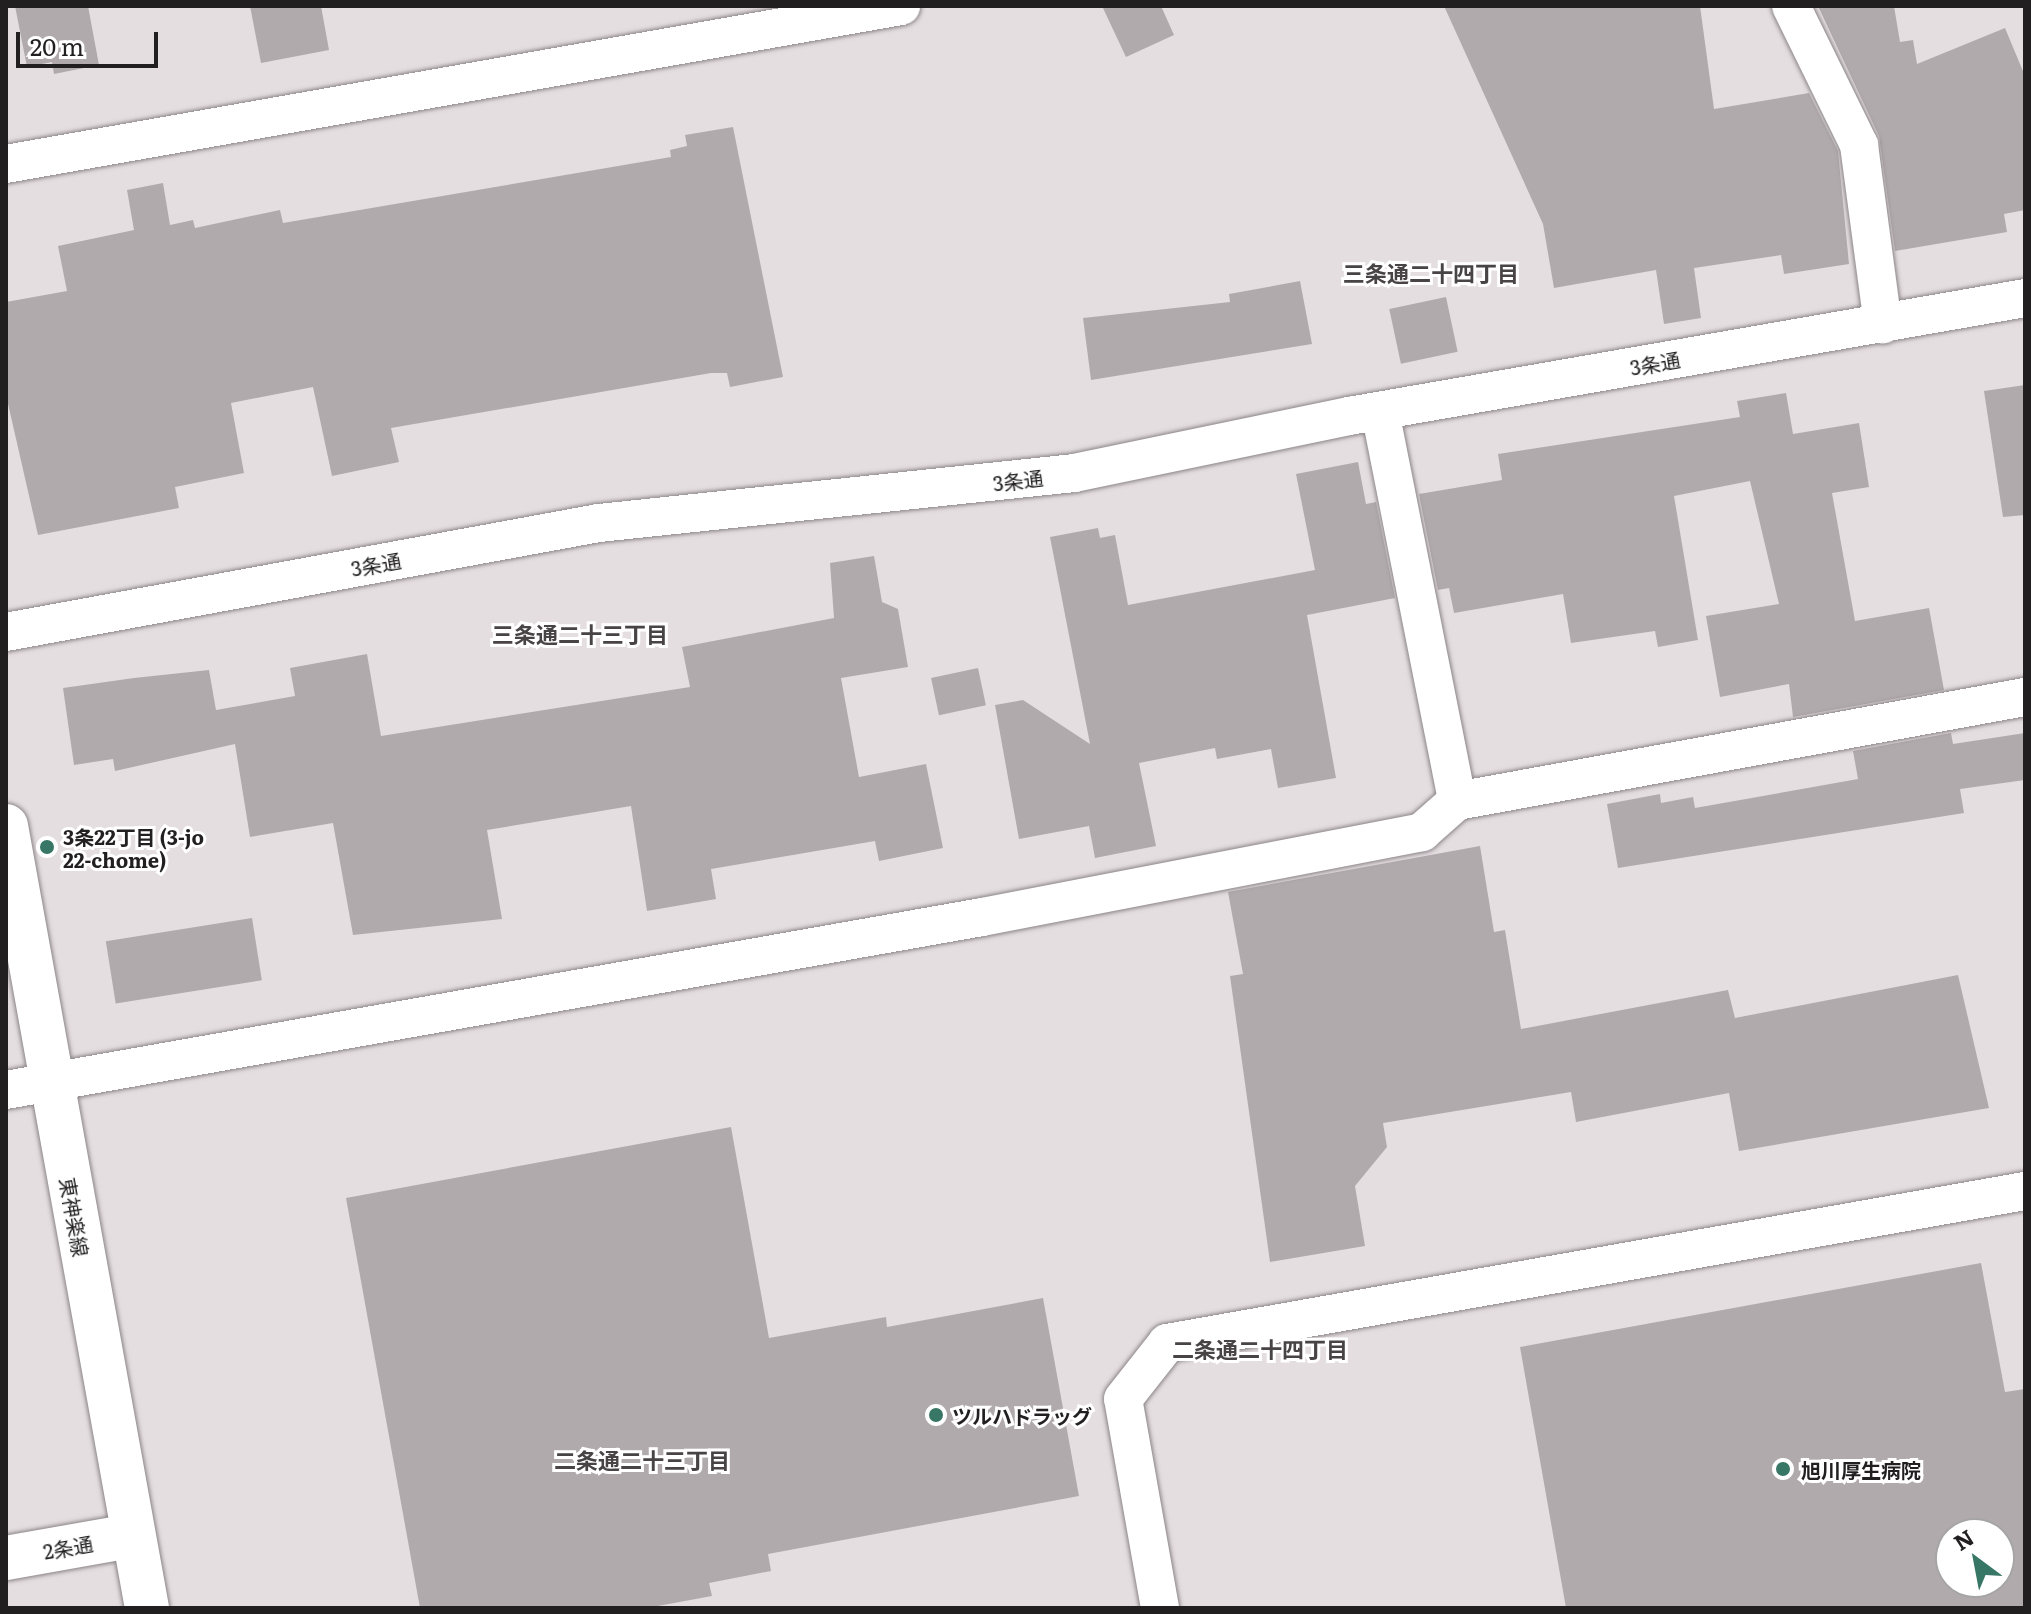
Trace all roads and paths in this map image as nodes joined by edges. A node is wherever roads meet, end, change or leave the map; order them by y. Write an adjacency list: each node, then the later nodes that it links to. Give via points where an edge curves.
1 (901, 6): 3 (street)
2 (1791, 6): 5 (street, via 1859,145)
3 (6, 164)
4 (2025, 298): 5 (street, 3条通)
5 (1883, 324): 6 (street, 3条通)
6 (1380, 411): 7 (street, 3条通, via 1074,473 599,523); 9 (street)
7 (6, 632)
8 (2025, 697): 9 (street)
9 (1457, 801): 11 (street, via 1422,832)
10 (6, 826): 11 (street, 東神楽線)
11 (51, 1082): 12 (street); 14 (street, 東神楽線)
12 (6, 1090)
13 (2025, 1191): 17 (street, via 1167,1343 1123,1399)
14 (131, 1536): 15 (street, 2条通); 16 (street, 東神楽線)
15 (6, 1558)
16 (147, 1608)
17 (1160, 1608)

